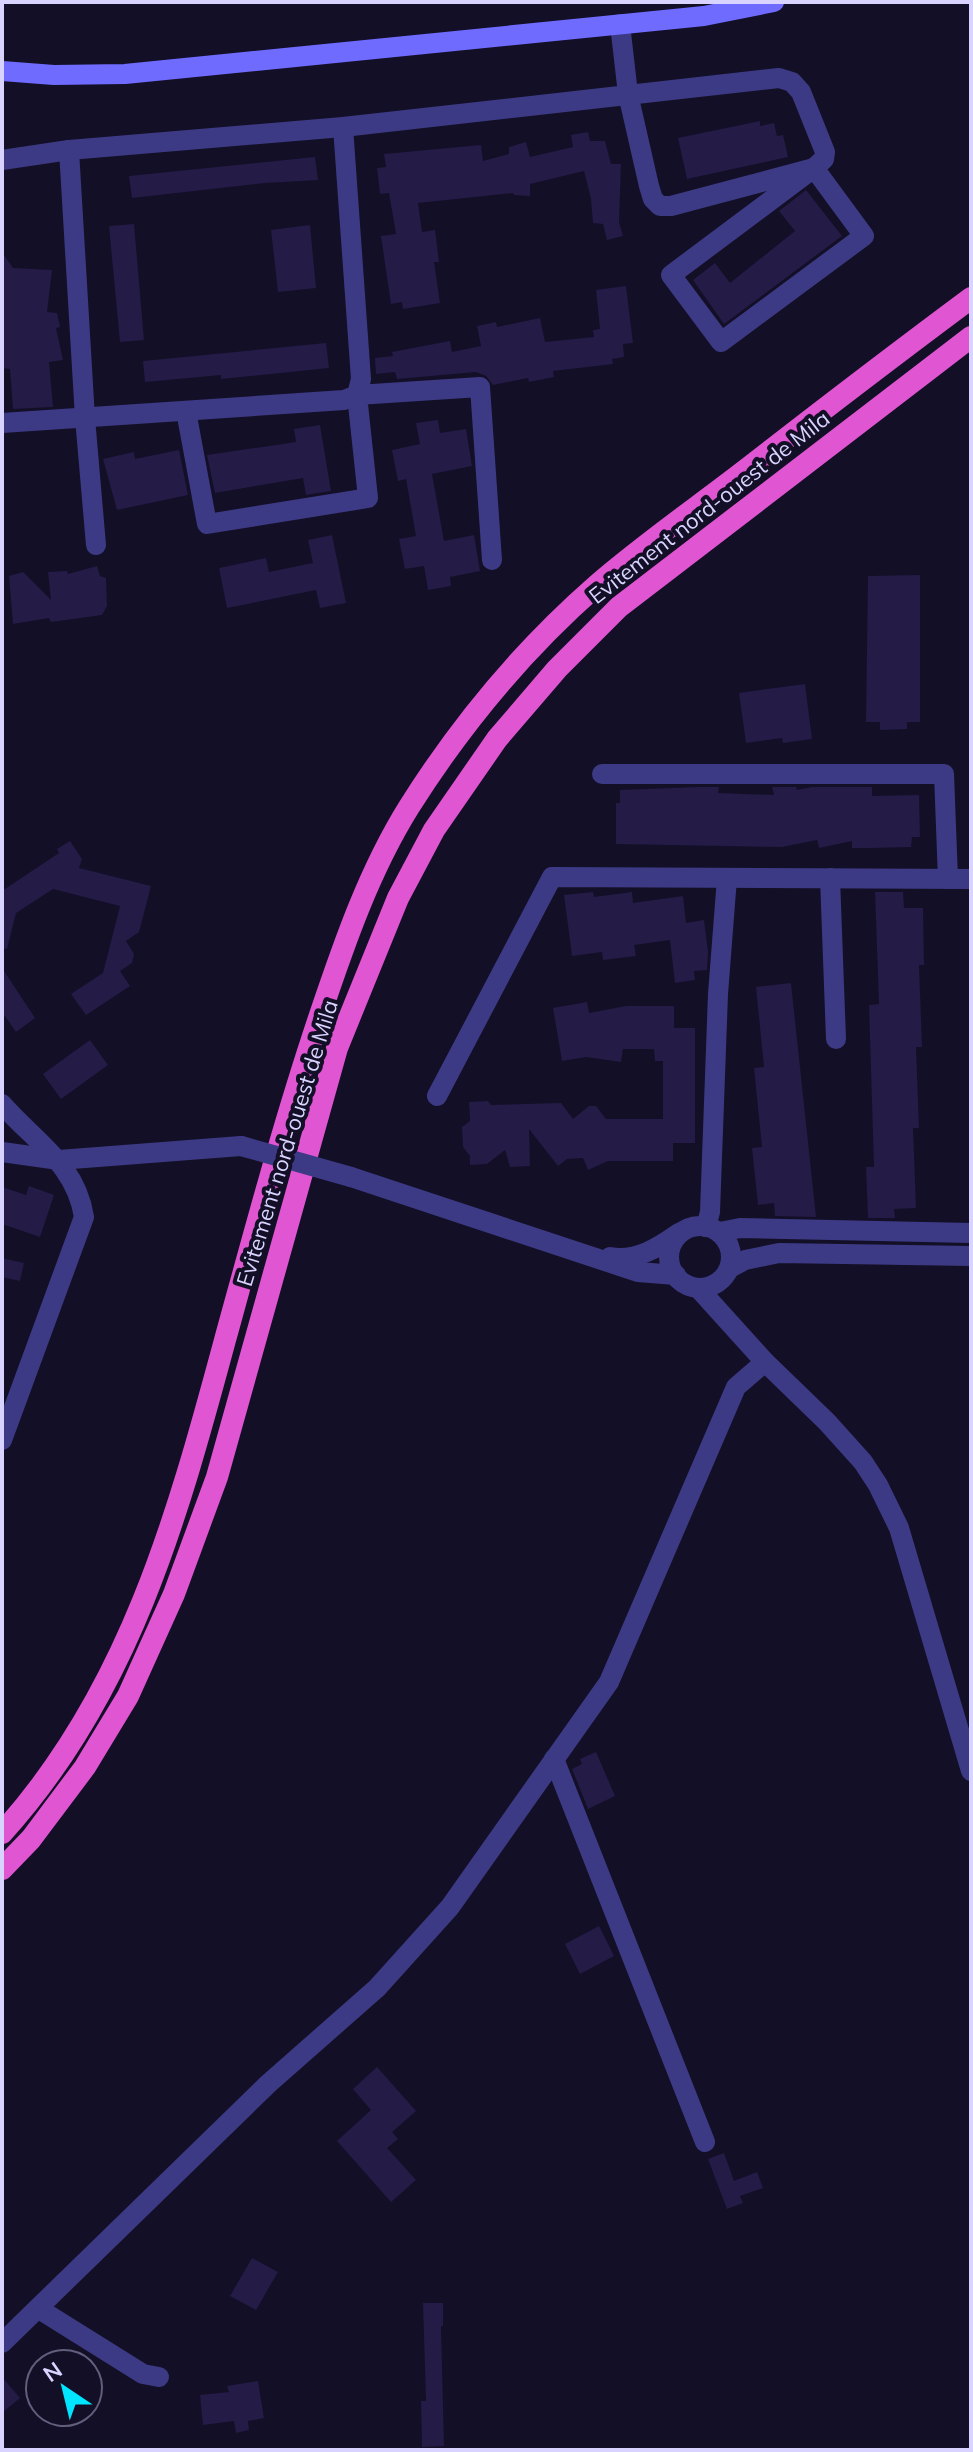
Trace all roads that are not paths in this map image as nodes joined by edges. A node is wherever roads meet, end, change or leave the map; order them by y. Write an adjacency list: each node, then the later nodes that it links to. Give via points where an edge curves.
1 (774, 2): 2 (main road)
2 (620, 24): 3 (main road, via 125,74); 4 (street)
3 (2, 71)
4 (628, 94): 5 (street); 8 (street, via 779,78 792,82 825,152); 8 (street, via 649,186 660,206)
5 (343, 127): 6 (street); 11 (street, via 361,379)
6 (69, 150): 7 (street); 13 (street)
7 (2, 160)
8 (814, 168): 8 (street, via 864,236 721,342 671,275)
9 (971, 298): 39 (highway, via 597,585 517,665 408,809 354,920 306,1057 150,1589 111,1677 71,1743)
10 (971, 337): 40 (highway, Evitement nord-ouest de Mila, via 619,607 497,739 434,830 398,898 337,1048 217,1477 169,1607 128,1696 85,1767)
11 (357, 395): 12 (street); 12 (street, via 368,498 207,524); 16 (street, via 480,387)
12 (186, 411): 13 (street)
13 (85, 418): 14 (street); 15 (street)
14 (2, 423)
15 (96, 545)
16 (492, 560)
17 (602, 774): 20 (street, via 944,774)
18 (727, 878): 19 (street); 23 (street, via 552,877); 27 (street, via 718,994)
19 (830, 878): 20 (street); 22 (street)
20 (948, 879): 21 (street)
21 (971, 879)
22 (836, 1039)
23 (437, 1096)
24 (2, 1104): 26 (street)
25 (2, 1152): 26 (street)
26 (59, 1160): 30 (street, bridge, via 241,1146); 36 (street, via 75,1185 84,1217)
27 (713, 1230): 28 (street, via 702,1226); 29 (street); 32 (street, via 731,1249)
28 (683, 1231): 30 (street, via 650,1253 618,1259); 33 (street, via 671,1246 670,1266)
29 (971, 1233)
30 (579, 1251): 33 (street, via 638,1272)
31 (971, 1256): 32 (street, via 779,1253)
32 (730, 1268): 34 (street, via 718,1283)
33 (676, 1275): 34 (street)
34 (699, 1289): 35 (street)
35 (765, 1362): 37 (street, via 736,1387 609,1682); 38 (street, via 827,1422 878,1485 899,1528)
36 (2, 1440)
37 (554, 1759): 41 (street); 42 (street, via 450,1907 377,1988 268,2084)
38 (971, 1771)
39 (2, 1833)
40 (2, 1869)
41 (705, 2142)
42 (39, 2309): 43 (street); 44 (street, via 137,2371)
43 (2, 2343)
44 (159, 2377)

